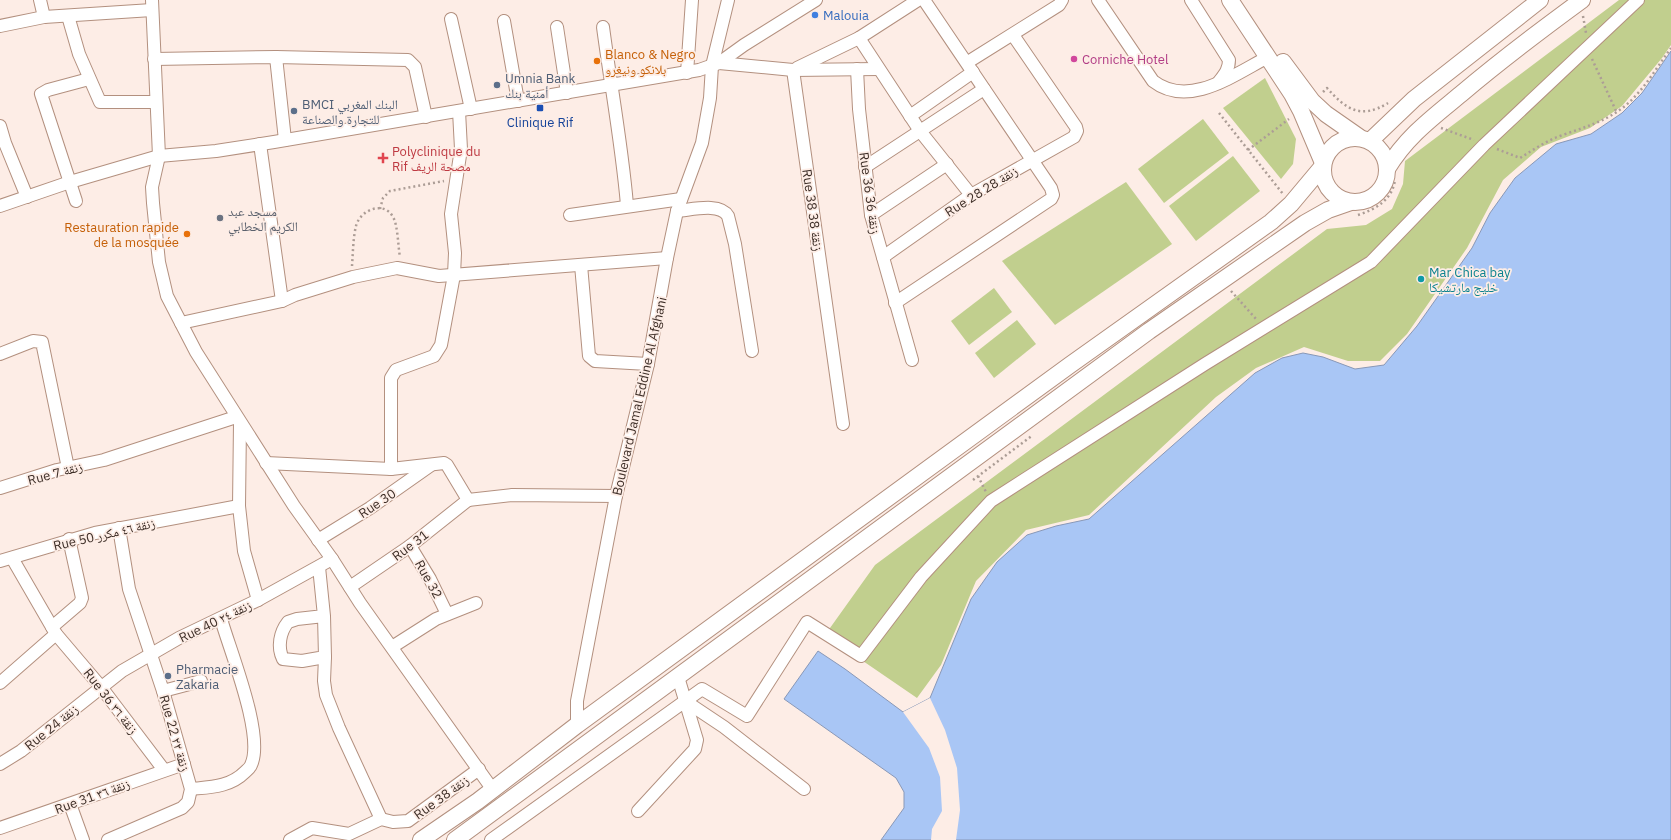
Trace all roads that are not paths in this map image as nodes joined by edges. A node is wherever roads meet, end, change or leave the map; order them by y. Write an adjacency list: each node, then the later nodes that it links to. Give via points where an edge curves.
1 (40, 0): 17 (street)
2 (692, 0): 33 (street)
3 (728, 0): 28 (street, Boulevard Jamal Eddine Al Afghani)
4 (816, 0): 28 (street)
5 (918, 0): 24 (street)
6 (924, 0): 29 (street)
7 (1062, 0): 23 (street, via 1059,5)
8 (1098, 0): 35 (street, via 1153,81 1161,87 1176,92)
9 (1191, 0): 35 (street, via 1227,55 1229,67)
10 (1230, 0): 26 (main road)
11 (1239, 0): 41 (main road)
12 (1540, 0): 47 (main road)
13 (1582, 0): 56 (main road, via 1494,67 1410,136 1397,151)
14 (1638, 0): 111 (street, via 1484,145 1371,262 991,501 921,577 861,656 807,622 747,716 702,689)
15 (152, 5): 16 (street); 27 (street)
16 (68, 16): 17 (street); 34 (street)
17 (44, 17): 20 (street)
18 (451, 19): 42 (street)
19 (504, 21): 40 (street)
20 (0, 26)
21 (557, 27): 38 (street)
22 (604, 27): 36 (street)
23 (1013, 35): 29 (street); 52 (street, Rue 28 زنقة 28, via 1076,127 1074,137)
24 (859, 38): 31 (street); 32 (street)
25 (276, 56): 27 (street); 44 (street, via 397,58 410,61 420,82); 48 (street)
26 (1268, 57): 35 (street); 41 (main road)
27 (154, 59): 39 (street)
28 (716, 65): 32 (street); 33 (street); 60 (street, Boulevard Jamal Eddine Al Afghani, via 703,136)
29 (971, 67): 37 (street); 43 (street)
30 (857, 69): 31 (street); 32 (street); 55 (street, Rue 36 زنقة 36)
31 (878, 69): 43 (street)
32 (793, 70): 80 (street, Rue 38 زنقة 38)
33 (688, 73): 36 (street)
34 (89, 79): 39 (street, via 102,102); 57 (street, via 41,94)
35 (1217, 84)
36 (611, 86): 38 (street); 63 (street, via 623,158)
37 (984, 89): 46 (street); 52 (street)
38 (567, 93): 40 (street)
39 (156, 102): 51 (street)
40 (518, 102): 42 (street)
41 (1307, 106): 47 (main road, via 1326,114); 54 (main road)
42 (465, 110): 44 (street); 71 (street, via 451,214)
43 (910, 116): 46 (street)
44 (426, 117): 48 (street)
45 (0, 126): 49 (street)
46 (920, 131): 53 (street); 55 (street)
47 (1364, 139): 54 (main road, via 1349,138 1332,146); 56 (main road, via 1379,148 1385,158)
48 (285, 140): 50 (street)
49 (2, 144): 59 (street)
50 (260, 144): 51 (street); 72 (street)
51 (159, 156): 57 (street); 74 (street, via 152,187 159,262 167,296)
52 (1032, 160): 58 (street, Rue 28 زنقة 28); 73 (street, via 1051,188 1051,199)
53 (947, 164): 58 (street); 67 (street)
54 (1323, 165): 62 (main road, via 1324,180 1330,190 1339,198); 112 (main road, via 1291,204 1271,222)
55 (865, 167): 67 (street, Rue 36 زنقة 36)
56 (1387, 169): 62 (main road, via 1380,190 1372,197)
57 (70, 182): 59 (street); 61 (street)
58 (971, 196): 68 (street, Rue 28 زنقة 28)
59 (27, 197): 64 (street)
60 (682, 199): 63 (street); 65 (street, Boulevard Jamal Eddine Al Afghani)
61 (76, 200)
62 (1351, 202): 106 (main road, via 1328,210 1305,223 1149,332)
63 (627, 205): 66 (street)
64 (0, 206)
65 (678, 211): 69 (street, Boulevard Jamal Eddine Al Afghani); 75 (street, via 718,208 726,212 735,244)
66 (570, 215)
67 (871, 215): 68 (street, Rue 36 زنقة 36)
68 (882, 257): 73 (street, Rue 36 زنقة 36)
69 (667, 258): 70 (street); 78 (street, Boulevard Jamal Eddine Al Afghani)
70 (581, 265): 71 (street); 78 (street, via 589,356 595,361)
71 (454, 275): 72 (street, via 428,275 401,269 350,278); 84 (street, via 439,350 434,356 396,370 391,378)
72 (282, 301): 74 (street)
73 (896, 303): 77 (street, Rue 36 زنقة 36)
74 (181, 323): 79 (street)
75 (752, 351)
76 (0, 354): 83 (street, via 32,341 42,342)
77 (912, 360)
78 (648, 364): 86 (street, Boulevard Jamal Eddine Al Afghani)
79 (238, 420): 81 (street); 83 (street, Rue 7 زنقة, via 111,458); 88 (street)
80 (843, 424)
81 (266, 463): 84 (street); 91 (street)
82 (434, 464): 84 (street); 87 (street, via 446,463); 91 (street, Rue 30)
83 (68, 468): 85 (street, Rue 7 زنقة)
84 (391, 469)
85 (0, 488)
86 (616, 496): 87 (street, via 512,495); 112 (street, Boulevard Jamal Eddine Al Afghani, via 577,701)
87 (468, 500): 92 (street, Rue 31)
88 (239, 506): 89 (street, Rue 50 زنقة ٤٦ مكرر); 97 (street, via 244,551)
89 (119, 528): 90 (street, Rue 50 زنقة ٤٦ مكرر); 104 (street, Rue 22 زنقة ٢٢, via 129,589)
90 (69, 539): 94 (street, Rue 50 زنقة ٤٦ مكرر); 102 (street, via 82,598)
91 (318, 540): 93 (street)
92 (410, 546): 96 (street, Rue 31); 99 (street, Rue 32)
93 (332, 559): 95 (street, Rue 40 زنقة ٢٤); 96 (street)
94 (6, 560): 102 (street, Rue 36 زنقة ٣٦)
95 (319, 567): 97 (street, Rue 40 زنقة ٢٤); 100 (street)
96 (350, 587): 103 (street)
97 (258, 600): 101 (street, Rue 40 زنقة ٢٤)
98 (476, 603): 99 (street)
99 (447, 614): 103 (street)
100 (324, 616): 105 (street); 105 (street, via 288,622 282,632 280,654 286,661 307,661)
101 (221, 619): 104 (street, Rue 40 زنقة ٢٤); 117 (street, via 251,720 254,743 251,766 238,779 226,784)
102 (54, 631): 108 (street); 109 (street, Rue 36 زنقة ٣٦)
103 (392, 647): 115 (street)
104 (150, 654): 109 (street, Rue 40 زنقة ٢٤); 110 (street, Rue 22 زنقة ٢٢)
105 (325, 657): 122 (street, via 326,695)
106 (678, 677): 111 (street); 129 (main road)
107 (201, 681): 110 (street)
108 (0, 683)
109 (101, 687): 113 (street, Rue 24 زنقة, via 21,751); 116 (street, Rue 36 زنقة ٣٦)
110 (163, 691): 114 (street, Rue 22 زنقة ٢٢)
111 (685, 701): 118 (street, via 724,727); 121 (street, via 698,740 695,749); 130 (street)
112 (577, 724): 119 (main road)
113 (0, 764)
114 (184, 764): 116 (street, Rue 31 زنقة ٣٦); 117 (street, Rue 22 زنقة ٢٢)
115 (479, 769): 119 (street); 122 (street, Rue 38 زنقة, via 408,821 393,822)
116 (164, 770): 120 (street, Rue 31 زنقة ٣٦)
117 (191, 789): 126 (street, via 188,802 182,808)
118 (804, 789)
119 (493, 790): 128 (main road)
120 (70, 804): 123 (street, Rue 31 زنقة ٣٦); 125 (street)
121 (638, 811)
122 (381, 819): 127 (street, via 349,834 312,828)
123 (0, 829): 124 (street)
124 (4, 840)
125 (83, 840)
126 (108, 840)
127 (290, 840)
128 (421, 840)
129 (455, 840)
130 (491, 840)

